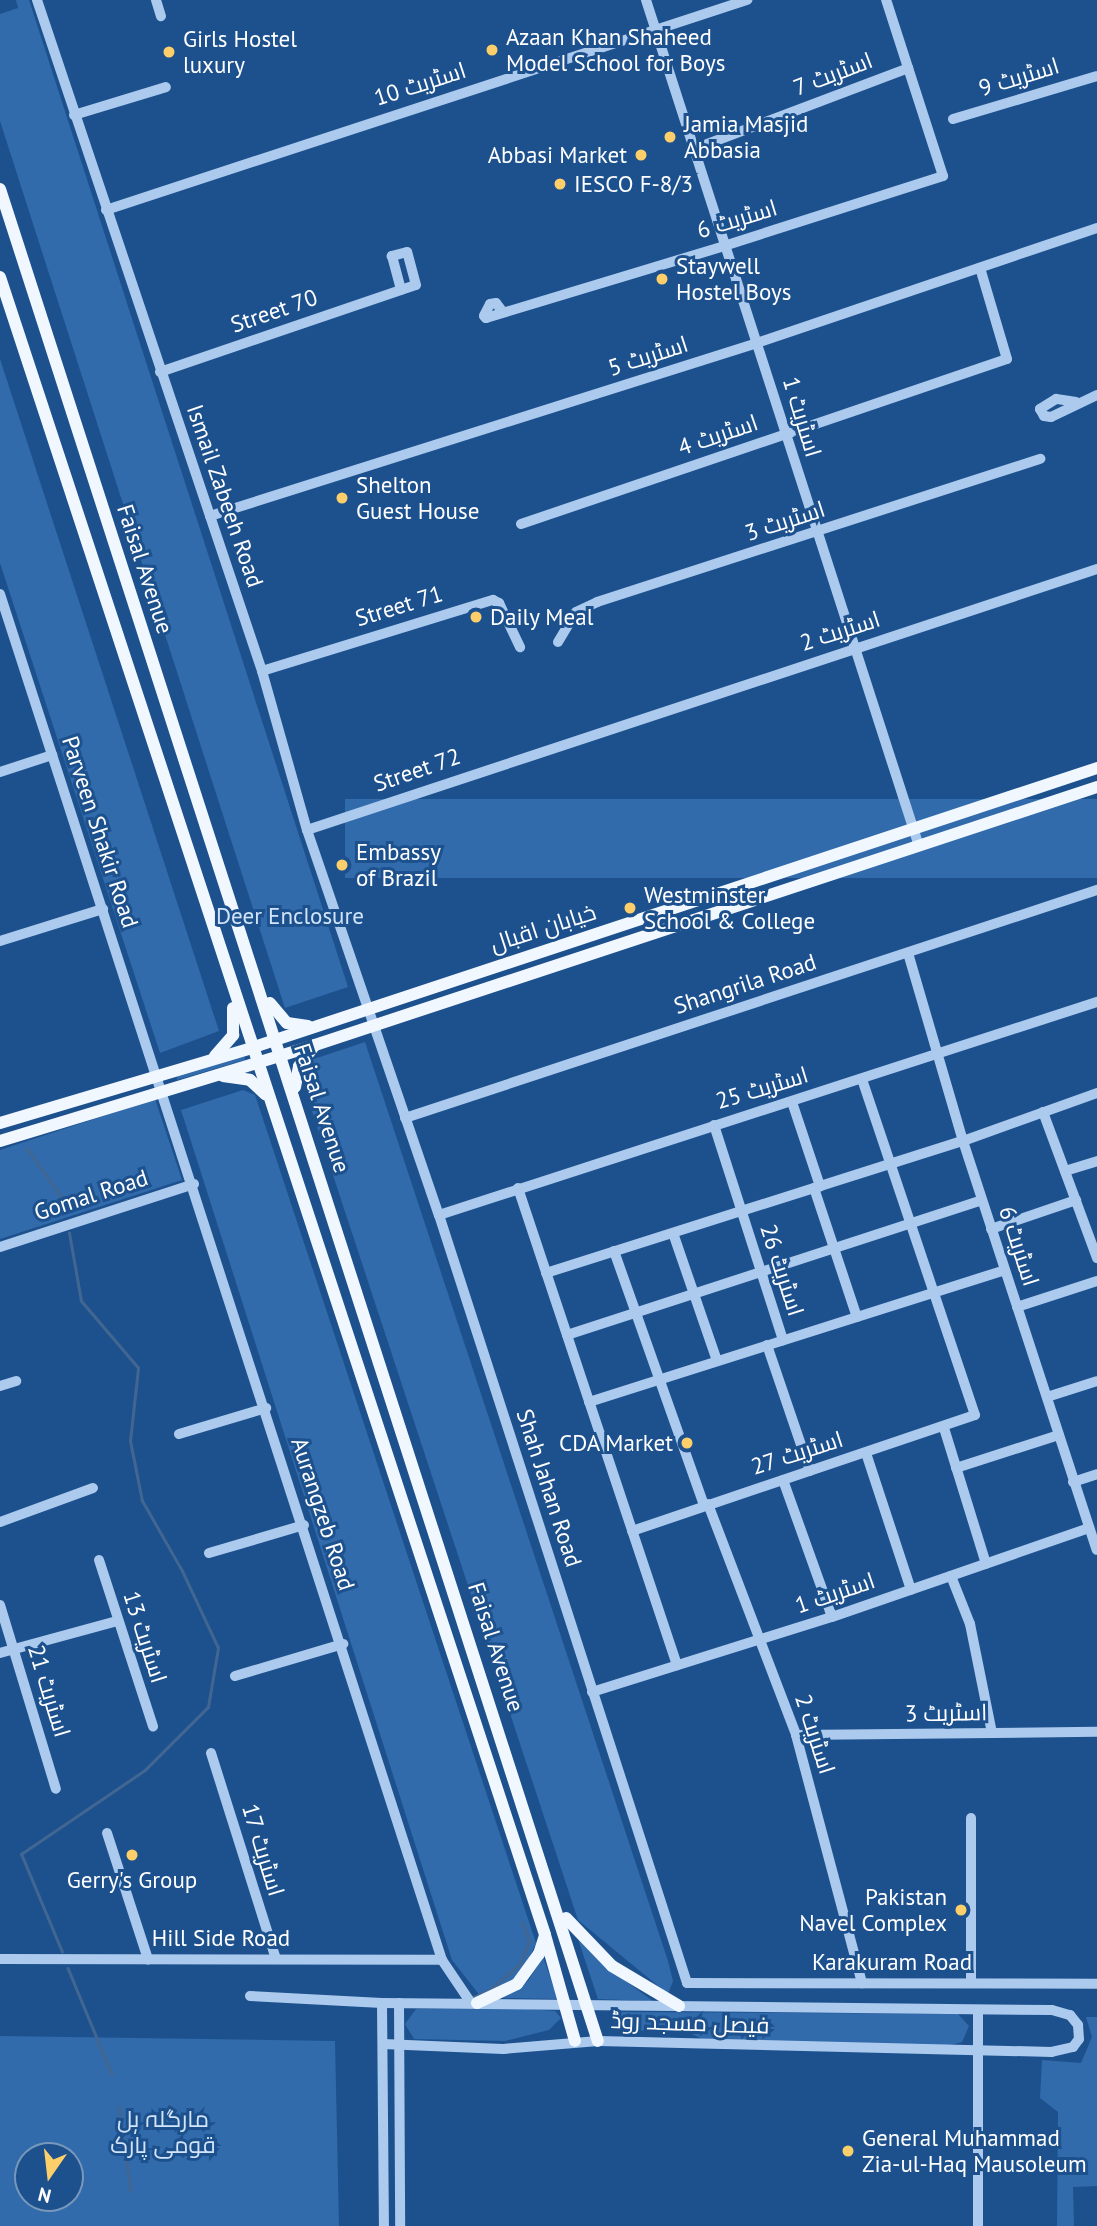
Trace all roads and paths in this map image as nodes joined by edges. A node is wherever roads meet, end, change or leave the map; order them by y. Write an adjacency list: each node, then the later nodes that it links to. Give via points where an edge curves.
1 (37, 0): 11 (street, Ismail Zabeeh Road)
2 (156, 0): 6 (street)
3 (646, 0): 7 (street, اسٹریٹ 1)
4 (747, 0): 7 (street, اسٹریٹ 10)
5 (886, 0): 8 (street)
6 (162, 16)
7 (656, 30): 13 (street, اسٹریٹ 1); 15 (street, اسٹریٹ 10)
8 (908, 68): 13 (street, اسٹریٹ 7); 17 (street, اسٹریٹ 6, via 943,176)
9 (1097, 76): 12 (street, اسٹریٹ 9)
10 (166, 87): 11 (street)
11 (74, 115): 15 (street, Ismail Zabeeh Road)
12 (953, 119)
13 (694, 149): 17 (street, اسٹریٹ 1)
14 (0, 189): 49 (main road, Faisal Avenue)
15 (106, 210): 23 (street, Ismail Zabeeh Road)
16 (1097, 228): 18 (street, اسٹریٹ 5)
17 (724, 246): 21 (street, اسٹریٹ 6); 22 (street, اسٹریٹ 1)
18 (980, 268): 22 (street, اسٹریٹ 5); 26 (street, اسٹریٹ 4, via 1007,359)
19 (0, 277): 50 (main road, Faisal Avenue)
20 (401, 290): 23 (street, Street 70)
21 (503, 313)
22 (757, 343): 26 (street, اسٹریٹ 1); 28 (street, اسٹریٹ 5)
23 (160, 372): 28 (street, Ismail Zabeeh Road)
24 (1097, 395): 25 (street)
25 (1076, 402)
26 (786, 434): 29 (street, اسٹریٹ 4); 30 (street, اسٹریٹ 1)
27 (1041, 459): 30 (street, اسٹریٹ 3)
28 (210, 516): 36 (street, Ismail Zabeeh Road)
29 (521, 524)
30 (816, 533): 33 (street, اسٹریٹ 3, via 597,602 576,612); 35 (street, اسٹریٹ 1)
31 (1097, 569): 35 (street, اسٹریٹ 2)
32 (1, 600): 38 (street, Parveen Shakir Road)
33 (558, 642)
34 (520, 648): 36 (street, Street 71, via 499,603 493,600)
35 (853, 649): 37 (street, اسٹریٹ 2); 42 (street, اسٹریٹ 1)
36 (262, 671): 43 (street, Ismail Zabeeh Road)
37 (540, 750): 43 (street, Street 72)
38 (52, 755): 40 (street); 46 (street, Parveen Shakir Road)
39 (1097, 768): 42 (main road, خیابان اقبال)
40 (0, 772)
41 (1097, 787): 44 (main road, خیابان اقبال)
42 (912, 829): 44 (street, اسٹریٹ 1); 52 (main road, خیابان اقبال)
43 (307, 830): 52 (street, Ismail Zabeeh Road)
44 (919, 846): 53 (main road, خیابان اقبال)
45 (1097, 890): 48 (street, Shangrila Road)
46 (103, 909): 47 (street); 64 (street, Parveen Shakir Road)
47 (0, 940)
48 (908, 953): 59 (street, اسٹریٹ 6); 70 (street, Shangrila Road)
49 (259, 984): 54 (main road, via 280,1018); 55 (main road, Faisal Avenue)
50 (232, 990): 57 (main road, Faisal Avenue); 60 (main road, via 233,1035 222,1052)
51 (1097, 1002): 59 (street, اسٹریٹ 25)
52 (365, 1008): 53 (street, Shah Jahan Road); 54 (main road, خیابان اقبال)
53 (372, 1026): 56 (main road, خیابان اقبال); 70 (street, Shah Jahan Road)
54 (312, 1027): 55 (main road, خیابان اقبال)
55 (277, 1039): 57 (main road, خیابان اقبال); 58 (main road, Faisal Avenue)
56 (315, 1045): 58 (main road, خیابان اقبال); 65 (main road, via 299,1066)
57 (251, 1048): 60 (main road, خیابان اقبال); 61 (main road, Faisal Avenue)
58 (283, 1055): 61 (main road, خیابان اقبال); 65 (main road, Faisal Avenue)
59 (936, 1055): 63 (street, اسٹریٹ 25); 73 (street, اسٹریٹ 6)
60 (205, 1060): 64 (main road, خیابان اقبال)
61 (257, 1063): 62 (main road, خیابان اقبال); 68 (main road, Faisal Avenue)
62 (209, 1076): 64 (main road, خیابان اقبال); 68 (main road, via 250,1080)
63 (862, 1079): 67 (street, اسٹریٹ 25); 76 (street)
64 (161, 1081): 71 (main road, خیابان اقبال); 74 (main road, خیابان اقبال); 78 (street, Aurangzeb Road)
65 (295, 1092): 152 (main road, Faisal Avenue)
66 (1097, 1093): 69 (street)
67 (792, 1102): 72 (street, اسٹریٹ 25); 79 (street)
68 (270, 1103): 153 (main road, Faisal Avenue)
69 (1043, 1112): 73 (street); 77 (street)
70 (405, 1118): 84 (street, Shah Jahan Road)
71 (0, 1123)
72 (714, 1125): 80 (street, اسٹریٹ 25); 83 (street, اسٹریٹ 26)
73 (962, 1141): 76 (street); 81 (street, اسٹریٹ 6)
74 (0, 1142)
75 (1097, 1161): 77 (street)
76 (890, 1164): 79 (street); 85 (street)
77 (1065, 1171): 82 (street)
78 (194, 1184): 89 (street, Gomal Road); 112 (street, Aurangzeb Road)
79 (817, 1187): 83 (street); 90 (street)
80 (518, 1188): 84 (street, اسٹریٹ 25); 94 (street)
81 (982, 1200): 85 (street); 86 (street, اسٹریٹ 6)
82 (1076, 1200): 86 (street); 88 (street)
83 (742, 1213): 87 (street); 95 (street, اسٹریٹ 26)
84 (439, 1215): 143 (street, Shah Jahan Road)
85 (910, 1224): 90 (street); 97 (street)
86 (991, 1228): 93 (street, اسٹریٹ 6)
87 (673, 1233): 91 (street); 98 (street)
88 (1094, 1241): 92 (street)
89 (0, 1247)
90 (834, 1248): 95 (street); 101 (street)
91 (614, 1251): 94 (street); 100 (street, اسٹریٹ 2)
92 (1097, 1258)
93 (1005, 1270): 97 (street); 99 (street, اسٹریٹ 6)
94 (546, 1273): 102 (street)
95 (761, 1274): 98 (street); 103 (street, اسٹریٹ 26)
96 (1097, 1281): 99 (street)
97 (934, 1293): 101 (street); 113 (street, اسٹریٹ 27, via 975,1415)
98 (694, 1295): 100 (street); 105 (street)
99 (1017, 1307): 110 (street, اسٹریٹ 6)
100 (636, 1314): 102 (street); 106 (street, اسٹریٹ 2)
101 (857, 1317): 103 (street)
102 (567, 1335): 111 (street)
103 (783, 1340): 104 (street)
104 (767, 1345): 105 (street); 118 (street, اسٹریٹ 26)
105 (717, 1361): 106 (street)
106 (660, 1380): 111 (street); 123 (street, اسٹریٹ 2)
107 (16, 1381): 109 (street)
108 (1097, 1381): 110 (street)
109 (0, 1386)
110 (1047, 1397): 115 (street, اسٹریٹ 6)
111 (589, 1402): 127 (street)
112 (267, 1408): 114 (street); 125 (street, Aurangzeb Road)
113 (944, 1428): 116 (street, اسٹریٹ 27); 117 (street)
114 (178, 1433)
115 (1059, 1435): 117 (street); 121 (street, اسٹریٹ 6)
116 (866, 1453): 118 (street, اسٹریٹ 27); 133 (street)
117 (956, 1468): 131 (street)
118 (810, 1471): 120 (street, اسٹریٹ 27)
119 (1097, 1474): 121 (street)
120 (783, 1480): 123 (street, اسٹریٹ 27); 135 (street)
121 (1073, 1482): 126 (street, اسٹریٹ 6)
122 (93, 1488): 124 (street)
123 (706, 1504): 127 (street, اسٹریٹ 27); 137 (street, اسٹریٹ 2)
124 (0, 1522)
125 (304, 1525): 129 (street); 138 (street, Aurangzeb Road)
126 (1089, 1528): 128 (street, اسٹریٹ 6); 131 (street, اسٹریٹ 1)
127 (632, 1531): 141 (street)
128 (1097, 1550)
129 (209, 1553)
130 (99, 1560): 136 (street, اسٹریٹ 13)
131 (986, 1563): 132 (street, اسٹریٹ 1)
132 (951, 1576): 133 (street, اسٹریٹ 1); 146 (street, via 970,1624)
133 (911, 1590): 135 (street, اسٹریٹ 1)
134 (0, 1605): 139 (street, اسٹریٹ 21)
135 (832, 1617): 137 (street, اسٹریٹ 1)
136 (117, 1621): 139 (street); 144 (street, اسٹریٹ 13)
137 (759, 1640): 141 (street, اسٹریٹ 1); 147 (street, اسٹریٹ 2)
138 (343, 1644): 142 (street); 157 (street, Aurangzeb Road)
139 (15, 1648): 140 (street); 149 (street, اسٹریٹ 21)
140 (0, 1653)
141 (677, 1665): 143 (street, اسٹریٹ 1)
142 (235, 1676)
143 (592, 1692): 158 (street, Shah Jahan Road)
144 (153, 1727)
145 (1097, 1732): 146 (street, اسٹریٹ 3)
146 (992, 1733): 147 (street, اسٹریٹ 3)
147 (796, 1735): 159 (street, اسٹریٹ 2)
148 (211, 1753): 156 (street, اسٹریٹ 17)
149 (56, 1789)
150 (971, 1818): 160 (street)
151 (107, 1833): 155 (street)
152 (558, 1906): 167 (main road, Faisal Avenue); 168 (main road, via 576,1932 612,1966)
153 (545, 1935): 165 (main road, via 539,1954 517,1984); 166 (main road, Faisal Avenue)
154 (0, 1959): 155 (street, Hill Side Road)
155 (148, 1959): 156 (street, Hill Side Road)
156 (276, 1959): 157 (street, Hill Side Road)
157 (442, 1960): 165 (street, Aurangzeb Road)
158 (687, 1983): 159 (street, Karakuram Road)
159 (862, 1983): 160 (street, Karakuram Road)
160 (971, 1983): 161 (street, Karakuram Road)
161 (1097, 1984)
162 (250, 1996): 163 (street, فیصل مسجد روڈ)
163 (383, 2003): 164 (street, فیصل مسجد روڈ); 172 (street)
164 (399, 2003): 165 (street, فیصل مسجد روڈ); 173 (street)
165 (474, 2003): 166 (street, فیصل مسجد روڈ)
166 (566, 2004): 167 (street, فیصل مسجد روڈ); 170 (main road, Faisal Avenue)
167 (589, 2004): 168 (street, فیصل مسجد روڈ); 171 (main road, Faisal Avenue)
168 (679, 2006): 169 (street, فیصل مسجد روڈ)
169 (978, 2010): 174 (street); 174 (street, فیصل مسجد روڈ, via 1070,2015 1078,2025 1079,2039 1073,2047 1052,2052)
170 (575, 2041): 171 (street, فیصل مسجد روڈ); 173 (street, فیصل مسجد روڈ, via 503,2049)
171 (598, 2041): 174 (street, فیصل مسجد روڈ)
172 (383, 2044): 173 (street, فیصل مسجد روڈ); 175 (street)
173 (400, 2045): 176 (street)
174 (979, 2051): 177 (street)
175 (384, 2226)
176 (400, 2226)
177 (978, 2226)

